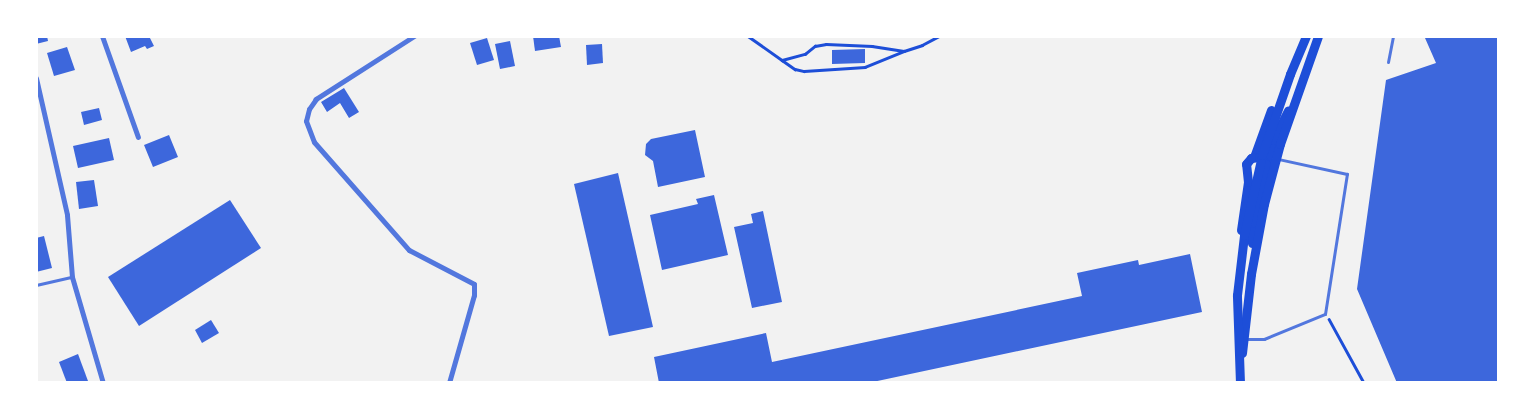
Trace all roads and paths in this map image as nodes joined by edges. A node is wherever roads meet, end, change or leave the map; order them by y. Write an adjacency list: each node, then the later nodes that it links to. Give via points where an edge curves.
1 (102, 36): 13 (street)
2 (414, 36): 24 (street, via 316,99 306,121 314,142 409,250 474,284 474,295)
3 (748, 36): 9 (path)
4 (939, 36): 8 (path)
5 (1306, 36): 15 (main road)
6 (1318, 36): 12 (main road)
7 (1393, 36): 10 (lane)
8 (904, 50): 9 (path, via 826,44); 9 (path, via 865,67 804,71)
9 (782, 60)
10 (1388, 62)
11 (36, 78): 18 (street, via 67,215)
12 (1297, 96): 14 (main road); 15 (main road)
13 (138, 137)
14 (1276, 159): 17 (main road); 20 (lane, via 1347,174)
15 (1262, 161): 16 (main road); 16 (main road, via 1246,164); 17 (main road, via 1252,231)
16 (1252, 175): 22 (main road, via 1237,295)
17 (1253, 261): 21 (main road)
18 (72, 277): 19 (lane); 23 (street)
19 (36, 286)
20 (1325, 314): 21 (lane, via 1264,339); 26 (path)
21 (1245, 339): 22 (main road)
22 (1240, 360): 25 (main road)
23 (102, 383)
24 (449, 383)
25 (1240, 383)
26 (1364, 383)

